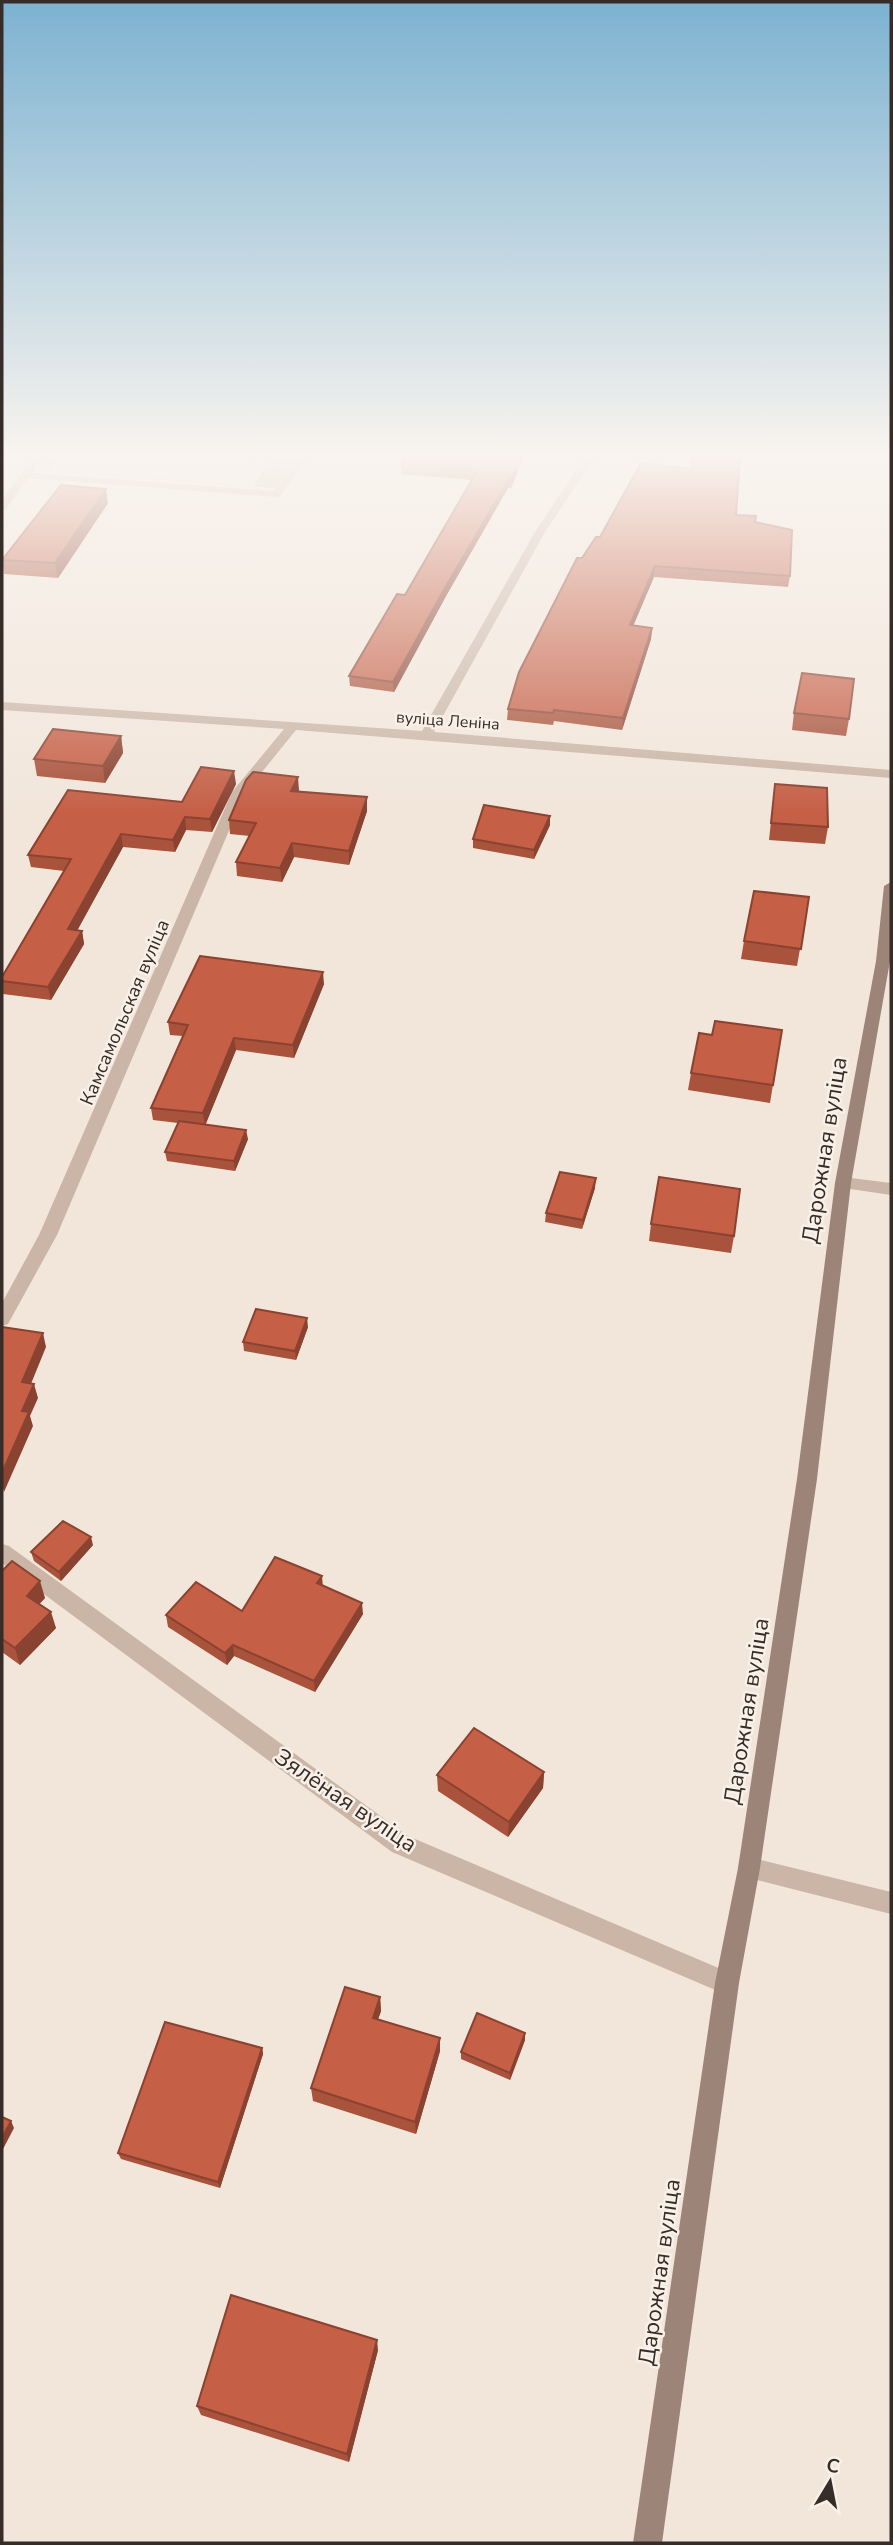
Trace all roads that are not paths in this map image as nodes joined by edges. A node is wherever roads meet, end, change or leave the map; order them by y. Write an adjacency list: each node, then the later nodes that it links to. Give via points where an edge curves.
1 (515, 577): 4 (street)
2 (2, 706): 3 (street, вуліца Леніна)
3 (290, 728): 4 (street, вуліца Леніна); 9 (street, Камсамольская вуліца, via 239,792 48,1235)
4 (426, 735): 5 (street, вуліца Леніна)
5 (891, 774)
6 (891, 886): 7 (main road, Дарожная вуліца, via 883,961)
7 (843, 1184): 8 (street); 11 (main road, Дарожная вуліца, via 807,1479)
8 (891, 1189)
9 (2, 1319)
10 (2, 1552): 13 (street, Зялёная вуліца, via 400,1844)
11 (749, 1868): 12 (street); 13 (main road, Дарожная вуліца)
12 (891, 1903)
13 (727, 1983): 14 (main road, Дарожная вуліца)
14 (647, 2543)

